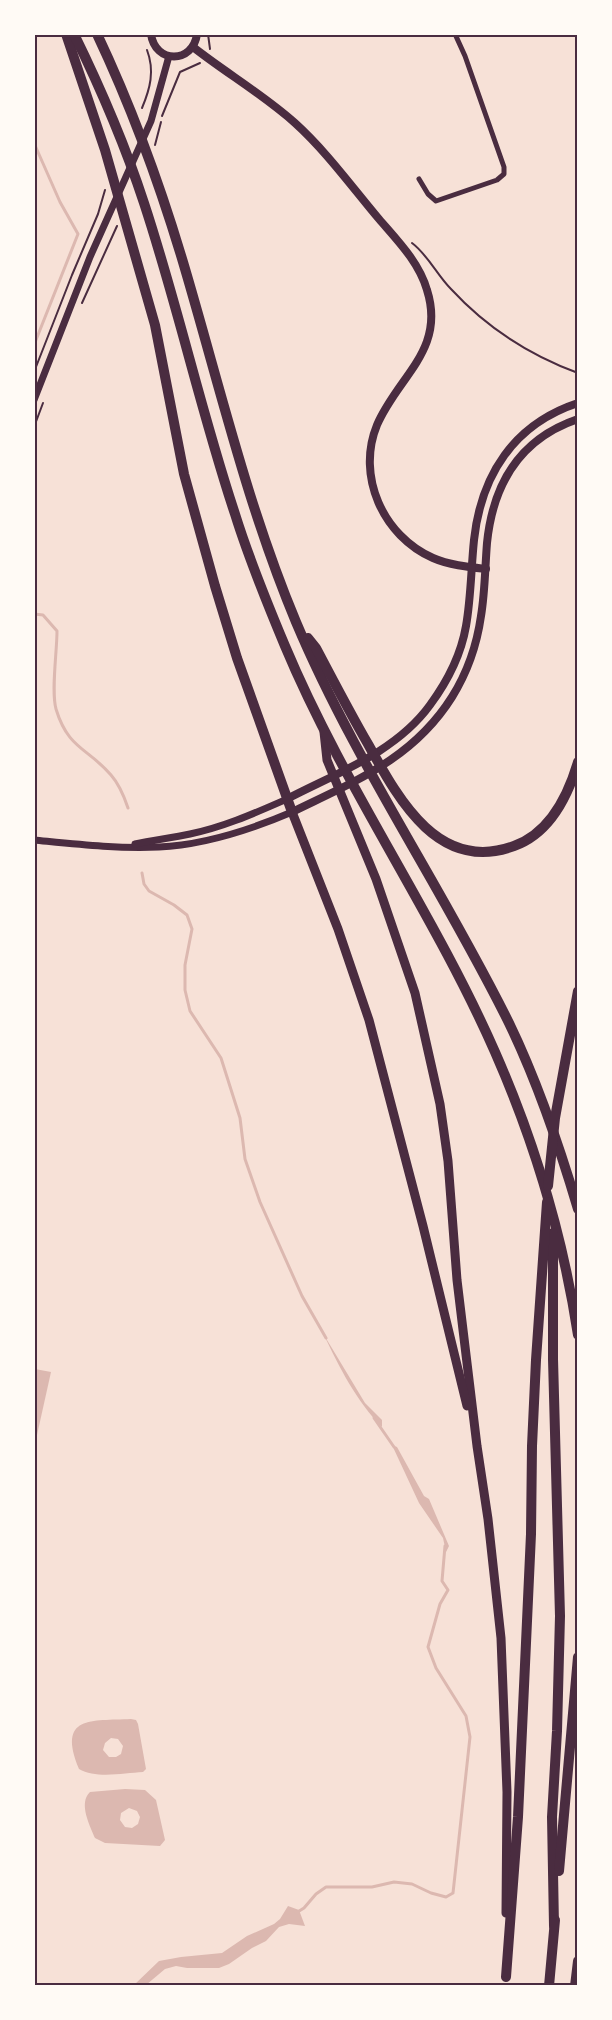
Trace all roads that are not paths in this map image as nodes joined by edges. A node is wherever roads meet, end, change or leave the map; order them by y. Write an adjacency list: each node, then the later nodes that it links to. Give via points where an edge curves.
1 (66, 34): 18 (highway, via 130,230 155,324 184,474 215,586)
2 (74, 34): 15 (highway, via 117,129 144,202 235,514 285,647)
3 (98, 34): 16 (highway, via 155,178 272,561 297,624 316,648)
4 (151, 34): 8 (main road, via 156,48)
5 (197, 34): 7 (main road)
6 (455, 34): 9 (street, via 504,174 436,201)
7 (193, 47): 8 (main road, via 182,55); 13 (main road, via 307,135 420,272 431,307 429,334 417,364 377,426 371,450 372,483 384,515 411,545 446,563)
8 (169, 56): 10 (street, via 151,121 90,257)
9 (419, 179)
10 (34, 400)
11 (578, 403): 13 (main road, via 532,427 500,460 480,508)
12 (578, 419): 14 (main road, via 541,437 508,472 493,512)
13 (472, 567): 14 (main road); 18 (main road, via 460,649 429,706 384,748)
14 (486, 569): 19 (main road, via 481,615 470,659 439,716 397,757)
15 (324, 730): 25 (highway, via 469,998 520,1111 554,1215); 26 (highway, via 327,760 376,879 412,982 441,1104)
16 (360, 742): 17 (highway, via 408,811 431,833 464,849 493,852 517,845 549,821 566,796); 24 (highway, via 378,788 509,1024 539,1092)
17 (578, 762)
18 (287, 799): 19 (highway); 21 (street, via 219,827)
19 (292, 812): 21 (street, via 201,842); 26 (highway, via 369,1020)
20 (34, 840): 21 (street)
21 (123, 846)
22 (578, 991): 23 (highway)
23 (560, 1092): 28 (highway, via 552,1313 560,1616 552,1816); 30 (highway, via 538,1303 518,1816)
24 (578, 1209)
25 (578, 1335)
26 (477, 1446): 30 (highway, via 501,1638 507,1780)
27 (578, 1657): 28 (highway)
28 (554, 1926): 31 (highway)
29 (578, 1961): 32 (highway)
30 (506, 1981)
31 (549, 1986)
32 (575, 1986)

